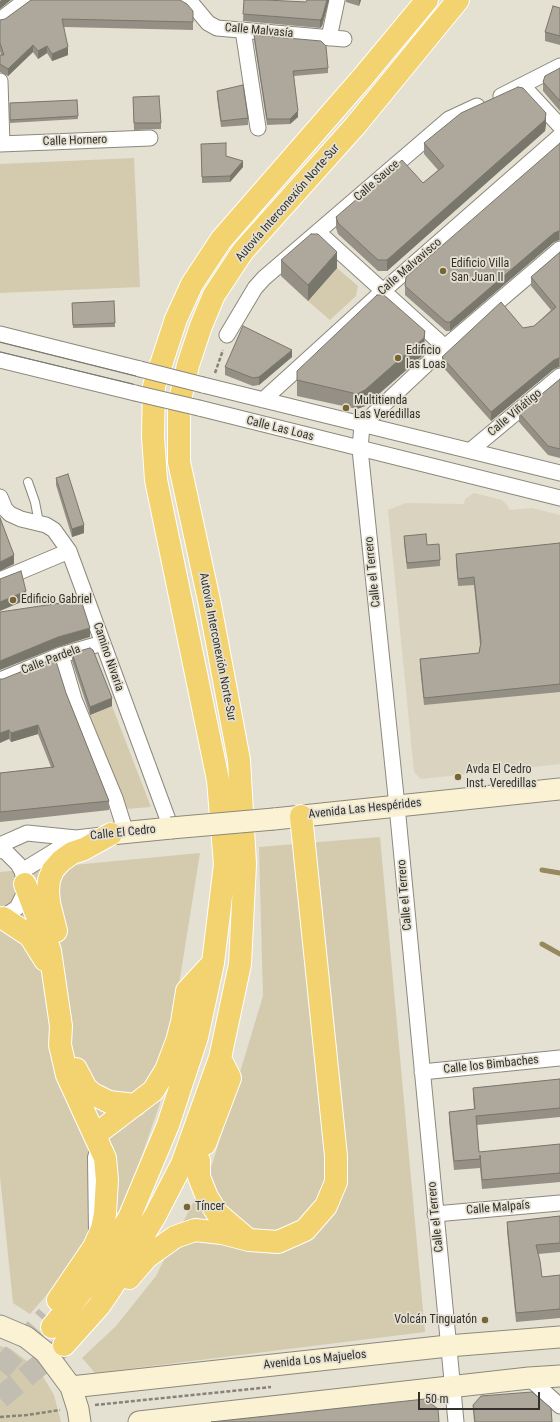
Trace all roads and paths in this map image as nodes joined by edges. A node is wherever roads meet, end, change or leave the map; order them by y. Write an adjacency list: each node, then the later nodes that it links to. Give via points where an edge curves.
1 (26, 0): 6 (street)
2 (185, 0): 7 (street, Calle Malvasía, via 193,5 208,23 217,28)
3 (338, 0): 7 (street, Calle Malvasía, via 337,38)
4 (427, 0): 50 (highway, Autovía Interconexión Norte-Sur, via 221,240 192,284 176,319 154,386 153,436 156,480 218,780 225,864)
5 (458, 0): 53 (highway, Autovía Interconexión Norte-Sur, via 355,126 242,252 214,296 201,326 179,404 179,462 210,605 239,760 245,864 240,964)
6 (0, 20)
7 (243, 30): 12 (street)
8 (560, 66): 10 (street, Calle Sauce)
9 (0, 80): 15 (street)
10 (523, 86): 11 (street); 16 (street, Calle Sauce, via 449,119)
11 (560, 126)
12 (258, 128)
13 (560, 136): 18 (street, Calle Malvavisco)
14 (150, 138): 15 (street, Calle Hornero)
15 (1, 144)
16 (318, 232): 18 (street); 20 (street, Calle Sauce, via 255,288)
17 (560, 249): 21 (street)
18 (383, 291): 21 (street); 25 (street, Calle Malvavisco)
19 (0, 334): 24 (street, Calle Las Loas, bridge)
20 (227, 335): 24 (path)
21 (445, 347): 27 (street)
22 (0, 360): 26 (street, Calle Las Loas, bridge)
23 (560, 376): 29 (street, Calle Viñátigo)
24 (209, 387): 25 (street, Calle Las Loas); 26 (street)
25 (263, 400): 27 (street, Calle Las Loas)
26 (204, 409): 28 (street, Calle Las Loas)
27 (362, 425): 28 (street, Calle el Terrero); 29 (street, Calle Las Loas)
28 (360, 449): 32 (street, Calle Las Loas); 41 (street, Calle el Terrero)
29 (471, 450): 30 (street, Calle Las Loas)
30 (560, 472)
31 (28, 482): 34 (lane)
32 (560, 498)
33 (0, 499): 34 (street, Camino Nivaria, via 10,514)
34 (39, 523): 35 (street, Camino Nivaria, via 54,530)
35 (69, 551): 36 (street); 37 (street, Camino Nivaria)
36 (0, 580)
37 (103, 643): 38 (street, Calle Pardela); 43 (street, Camino Nivaria)
38 (61, 655): 39 (street, Calle Pardela); 44 (street, via 74,699 115,798)
39 (0, 680)
40 (560, 789): 41 (street, Avenida Las Hespérides)
41 (397, 806): 42 (street, Avenida Las Hespérides); 55 (street, Calle el Terrero)
42 (301, 816): 43 (street, Avenida Las Hespérides, bridge); 61 (highway, via 336,1156 336,1182 326,1206 305,1230 278,1242)
43 (171, 828): 44 (street, Calle El Cedro)
44 (118, 833): 45 (street, Calle El Cedro); 51 (highway, via 72,853 53,870 48,891 59,951)
45 (76, 838): 46 (street, Calle El Cedro, via 27,833); 48 (street, Calle El Cedro)
46 (0, 845)
47 (0, 850): 48 (street, via 6,852)
48 (24, 877): 49 (street, via 23,896 17,908); 51 (highway, via 50,951)
49 (2, 919): 51 (highway, via 30,936)
50 (213, 963): 56 (highway, via 187,991 182,1022 166,1070 153,1091); 57 (highway, Autovía Interconexión Norte-Sur, via 195,1044 168,1125 129,1218 89,1284 50,1322 102,1229 107,1198 105,1158)
51 (54, 973): 52 (highway)
52 (61, 1026): 56 (highway, via 69,1041 75,1067 86,1088 109,1102); 57 (highway, via 60,1045 67,1075)
53 (220, 1058): 58 (highway, via 230,1078); 63 (highway, Autovía Interconexión Norte-Sur, via 182,1164 155,1216)
54 (560, 1058): 55 (street, Calle los Bimbaches)
55 (422, 1072): 60 (street, Calle el Terrero)
56 (134, 1104): 57 (highway)
57 (96, 1137)
58 (199, 1161): 61 (highway, via 199,1177 206,1197 217,1213); 62 (highway)
59 (560, 1203): 60 (street, Calle Malpaís)
60 (435, 1214): 67 (street, Calle el Terrero)
61 (249, 1240): 62 (highway, via 195,1230 175,1237)
62 (147, 1257): 63 (highway, via 125,1283)
63 (112, 1286): 66 (highway, Autovía Interconexión Norte-Sur, via 99,1306)
64 (0, 1326): 70 (street, via 26,1337 45,1352)
65 (560, 1338): 67 (street, Avenida Los Majuelos)
66 (64, 1345)
67 (449, 1355): 70 (street, Avenida Los Majuelos); 71 (street, Calle el Terrero)
68 (560, 1376): 69 (street)
69 (529, 1378): 71 (street); 72 (street)
70 (71, 1387): 74 (street)
71 (452, 1388): 73 (street); 76 (street, Calle el Terrero)
72 (560, 1406)
73 (187, 1419): 75 (street)
74 (80, 1422)
75 (139, 1422)
76 (456, 1422)

